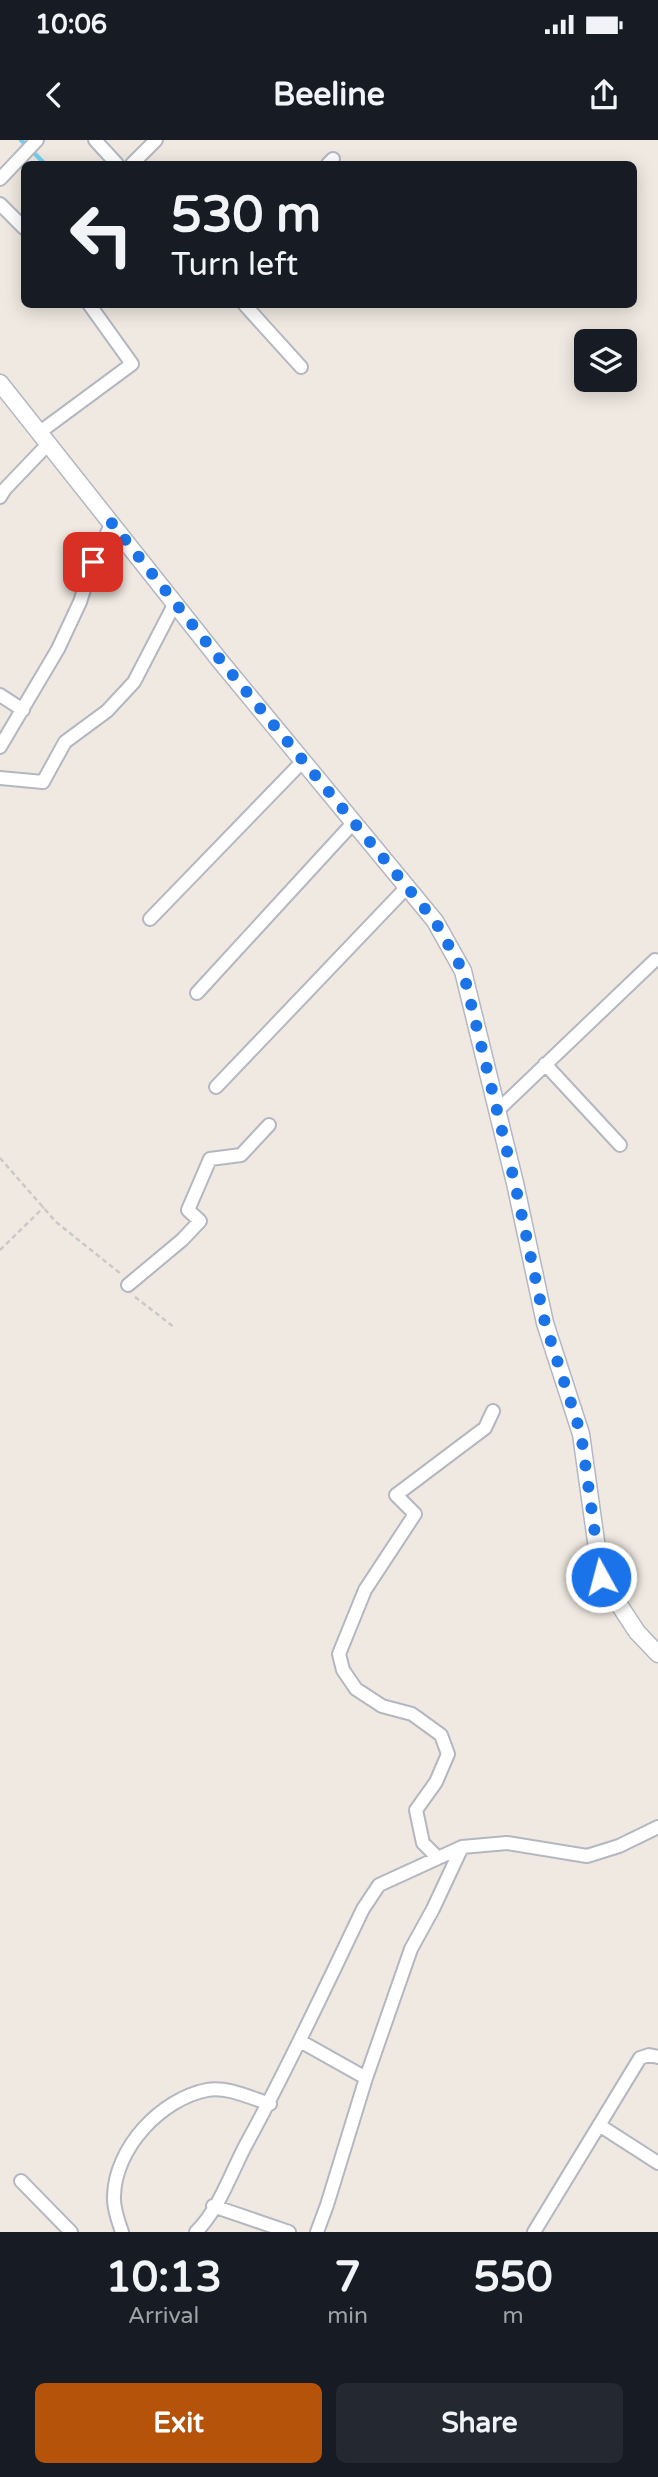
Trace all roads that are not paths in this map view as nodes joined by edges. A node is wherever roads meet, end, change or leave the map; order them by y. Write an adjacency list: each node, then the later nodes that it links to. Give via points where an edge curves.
1 (37, 140): 6 (street)
2 (95, 140): 4 (street)
3 (156, 140): 5 (street)
4 (114, 161)
5 (135, 161)
6 (0, 179)
7 (0, 204): 8 (street)
8 (21, 226)
9 (92, 308): 13 (street, via 132,364)
10 (248, 308): 11 (street)
11 (301, 368)
12 (0, 383): 13 (street)
13 (45, 438): 14 (street); 15 (street)
14 (0, 497)
15 (112, 523): 16 (street); 18 (street, via 58,649)
16 (175, 603): 20 (street); 21 (street, via 134,681 107,711 65,741 43,782)
17 (0, 695): 18 (street)
18 (23, 710): 19 (street)
19 (0, 747)
20 (303, 761): 22 (street); 24 (street)
21 (0, 778)
22 (354, 822): 23 (street); 26 (street)
23 (407, 887): 28 (street); 29 (street, via 435,921 463,971)
24 (150, 919)
25 (656, 960): 27 (street)
26 (197, 993)
27 (545, 1065): 29 (street); 31 (street)
28 (216, 1087)
29 (497, 1111): 34 (street, via 545,1323 581,1434 601,1577 637,1632)
30 (269, 1125): 32 (street, via 241,1155 210,1159 188,1210 200,1221)
31 (620, 1145)
32 (128, 1286)
33 (493, 1411): 37 (street, via 485,1428 396,1495 415,1514 365,1590 339,1654 356,1689 382,1706 412,1714 441,1735 448,1754 416,1810 423,1843)
34 (658, 1654)
35 (658, 1827): 36 (street, via 587,1856 508,1843)
36 (462, 1847): 37 (street); 40 (street, via 411,1949)
37 (437, 1857): 38 (street, via 379,1885)
38 (300, 2041): 40 (street); 41 (street)
39 (658, 2057): 42 (street, via 640,2058)
40 (366, 2078): 50 (street)
41 (270, 2104): 45 (street); 47 (street, via 209,2089 162,2110 133,2138 115,2182 113,2199)
42 (599, 2125): 43 (street); 51 (street)
43 (658, 2162)
44 (21, 2181): 46 (street)
45 (214, 2206): 48 (street); 49 (street)
46 (71, 2232)
47 (122, 2232)
48 (196, 2232)
49 (289, 2232)
50 (317, 2232)
51 (534, 2232)

